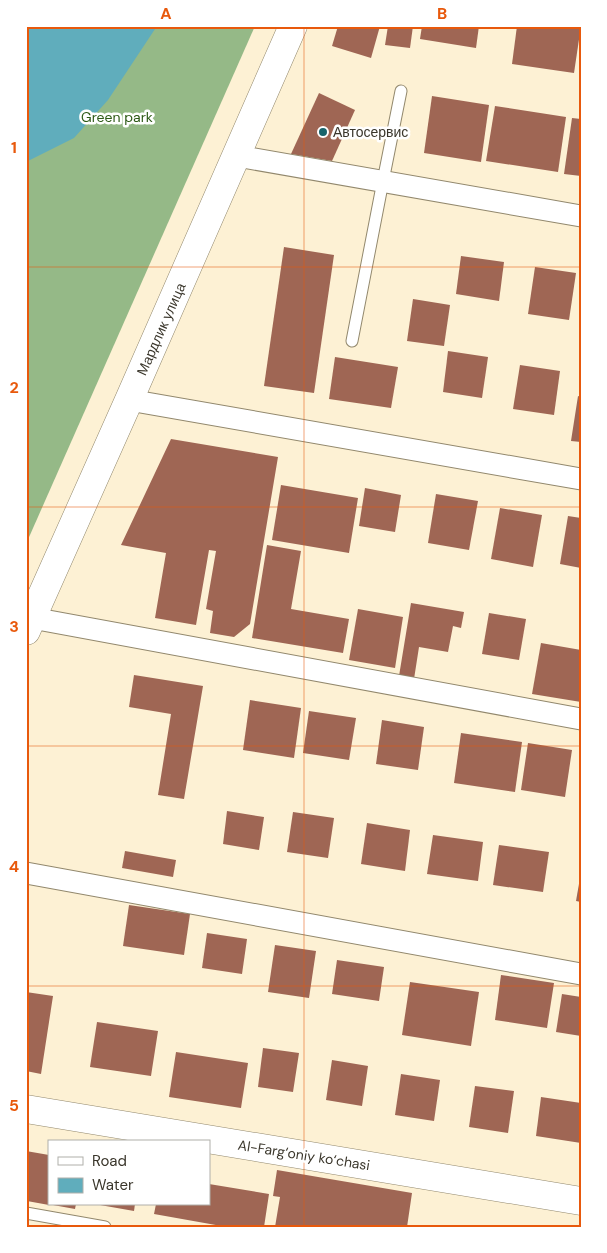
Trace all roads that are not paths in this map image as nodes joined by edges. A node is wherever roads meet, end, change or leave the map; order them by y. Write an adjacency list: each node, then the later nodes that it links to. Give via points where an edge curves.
1 (293, 26): 3 (street, Мардлик улица)
2 (402, 91): 4 (lane)
3 (237, 156): 4 (street); 7 (street, Мардлик улица)
4 (383, 181): 5 (street); 6 (lane)
5 (581, 216)
6 (352, 341)
7 (129, 400): 8 (street); 9 (street, Мардлик улица)
8 (581, 478)
9 (29, 624): 10 (street)
10 (581, 719)
11 (26, 873): 12 (street)
12 (581, 974)
13 (26, 1109): 14 (street, Al-Farg‘oniy ko‘chasi)
14 (581, 1201)
15 (26, 1213): 16 (lane)
16 (105, 1227)

